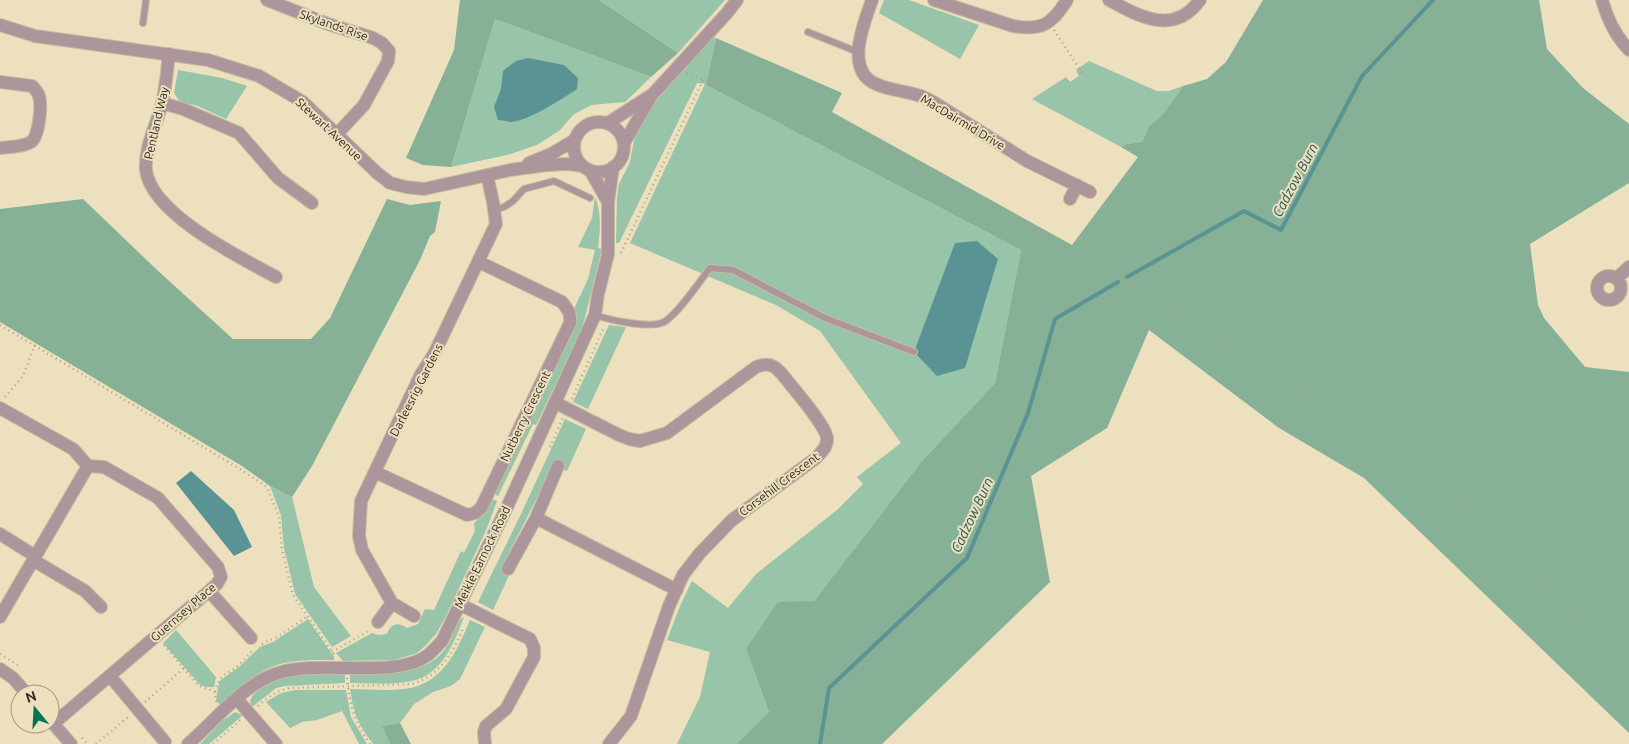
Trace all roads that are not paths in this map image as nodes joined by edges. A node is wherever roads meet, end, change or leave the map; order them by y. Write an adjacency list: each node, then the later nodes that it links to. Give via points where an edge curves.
1 (146, 0): 10 (lane)
2 (268, 0): 20 (street, Skylands Rise, via 373,38 389,51 388,61 364,105)
3 (737, 0): 17 (street)
4 (872, 0): 14 (street)
5 (934, 0): 6 (street, via 1025,28 1049,23)
6 (1067, 0)
7 (1109, 0): 8 (street, via 1131,12 1164,22 1181,17)
8 (1200, 0)
9 (1602, 0): 13 (street, via 1608,21)
10 (143, 24)
11 (0, 25): 15 (street, Stewart Avenue, via 36,36)
12 (808, 32): 14 (lane)
13 (1629, 50)
14 (858, 52): 28 (street, MacDairmid Drive, via 860,65 870,81 920,95 1026,161)
15 (169, 54): 18 (street, Pentland Way); 20 (street, Stewart Avenue, via 208,60 260,76 303,102)
16 (0, 82): 23 (street, via 32,86 40,100 38,134 34,140 25,145)
17 (652, 95): 19 (street); 22 (street)
18 (162, 103): 33 (street, via 239,133 278,178); 37 (street, Pentland Way, via 147,154 146,170 151,186 185,221 221,248)
19 (608, 123): 21 (street, via 588,124); 22 (street, via 616,128)
20 (337, 134): 27 (street, Stewart Avenue, via 376,172 390,182 406,187 424,189)
21 (575, 140): 24 (street, via 574,150); 26 (street, Stewart Avenue, via 551,154)
22 (624, 142): 25 (street, via 624,152)
23 (0, 148)
24 (586, 168): 25 (street, via 598,172); 26 (street, Stewart Avenue, via 567,164); 32 (street, Meikle Earnock Road)
25 (614, 168): 32 (street, Meikle Earnock Road)
26 (510, 170): 27 (street, Stewart Avenue)
27 (487, 175): 34 (street, Darleesrig Gardens)
28 (1076, 185): 29 (street, MacDairmid Drive); 31 (street)
29 (1090, 192)
30 (590, 198): 34 (lane, via 554,181 524,189 513,201)
31 (1070, 199)
32 (608, 202): 39 (street, Meikle Earnock Road, via 608,254 598,294)
33 (312, 203)
34 (494, 210): 35 (street, Darleesrig Gardens, via 496,224)
35 (478, 262): 45 (street, Darleesrig Gardens); 45 (street, Nutberry Crescent, via 562,302 570,312 570,323 481,508 467,515)
36 (1629, 267): 38 (street)
37 (276, 276)
38 (1617, 278)
39 (600, 317): 40 (lane, via 638,324 664,322 683,304 710,268 733,270 825,318); 42 (street, Meikle Earnock Road)
40 (914, 352)
41 (2, 405): 43 (street, via 73,449)
42 (562, 406): 50 (street, Corsehill Crescent, via 629,440 640,441 667,432 756,368 770,364 782,374 823,429 827,440 816,458 732,520 700,553 683,575); 53 (street, Meikle Earnock Road)
43 (88, 466): 48 (street); 51 (street, Guernsey Place, via 104,467 158,498 218,567 221,577)
44 (558, 466): 46 (street)
45 (375, 472): 52 (street, Darleesrig Gardens, via 361,501 359,536 362,550)
46 (536, 518): 49 (street); 50 (street)
47 (0, 534): 48 (street)
48 (36, 556): 54 (street, via 38,563 85,591); 56 (street)
49 (508, 569)
50 (677, 590): 70 (street, Corsehill Crescent, via 665,615 631,716)
51 (210, 591): 58 (street); 60 (street, Guernsey Place)
52 (392, 603): 55 (street, Darleesrig Gardens); 57 (street)
53 (459, 604): 62 (street, Meikle Earnock Road, via 442,641 429,655 417,661 404,666 297,668 256,683); 69 (street, via 530,639 534,648 534,657 506,709 486,726)
54 (101, 607)
55 (414, 616)
56 (0, 617)
57 (378, 622)
58 (251, 638)
59 (0, 669): 61 (street)
60 (110, 676): 63 (street, Guernsey Place); 65 (street)
61 (19, 684)
62 (237, 699): 67 (street, Meikle Earnock Road); 68 (street)
63 (60, 716)
64 (60, 731): 66 (street)
65 (165, 742)
66 (71, 744)
67 (188, 744)
68 (276, 744)
69 (485, 744)
70 (609, 744)

